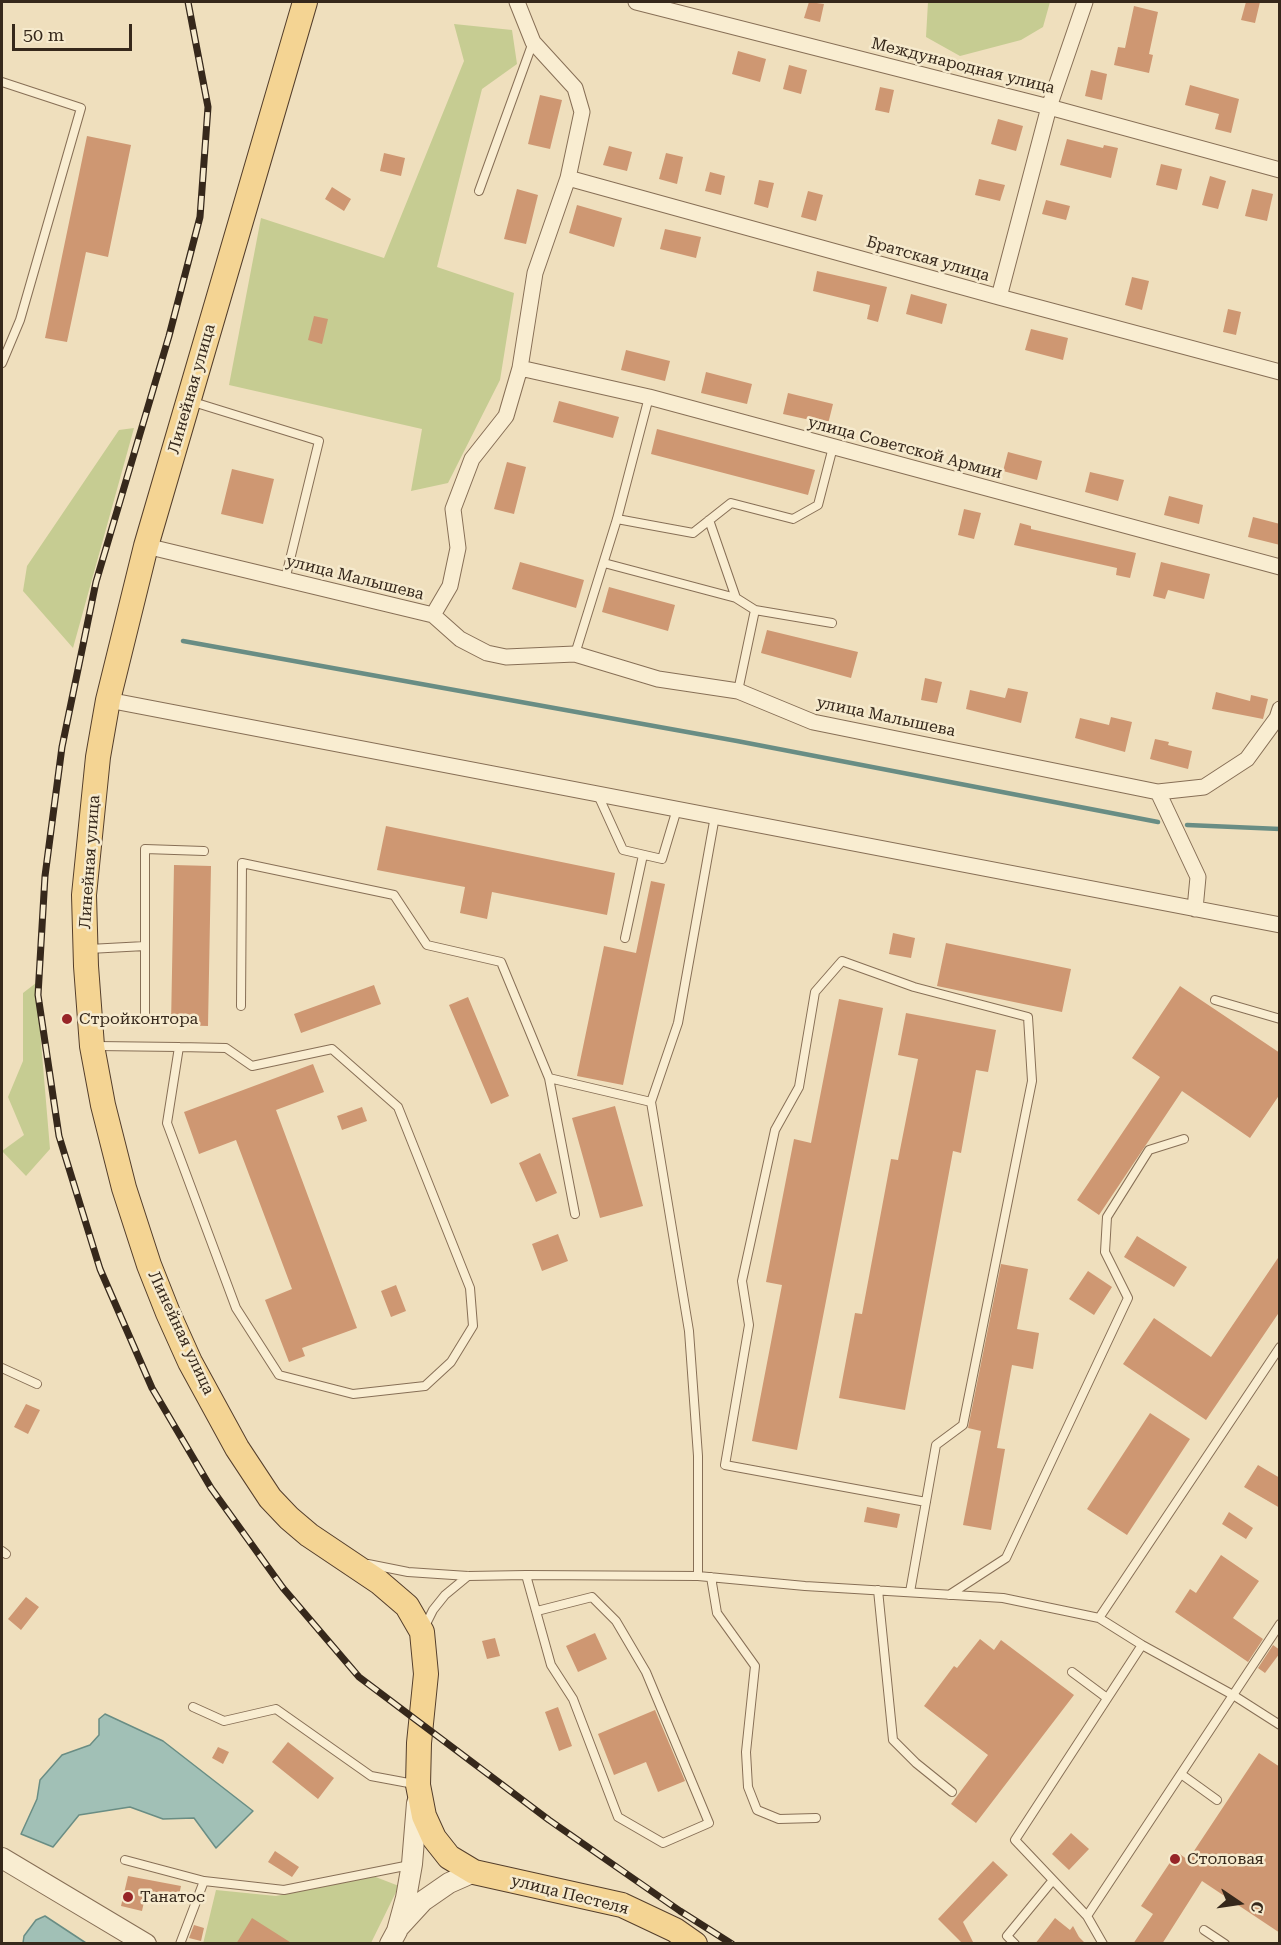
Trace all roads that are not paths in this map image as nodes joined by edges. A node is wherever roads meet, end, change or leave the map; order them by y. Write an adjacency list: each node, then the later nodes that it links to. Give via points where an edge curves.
1 (305, 2): 16 (main road, Линейная улица)
2 (517, 2): 5 (street)
3 (636, 2): 7 (street, Международная улица)
4 (1085, 2): 7 (street)
5 (533, 42): 9 (street, via 575,88 582,112); 10 (lane)
6 (2, 82): 12 (lane, via 81,108 20,320)
7 (1048, 107): 8 (street, Международная улица); 11 (street)
8 (1280, 170)
9 (568, 178): 11 (street, Братская улица); 13 (street, via 535,273)
10 (479, 191)
11 (999, 297): 14 (street, Братская улица)
12 (2, 363)
13 (520, 368): 15 (street, улица Советской Армии); 26 (street, via 506,416 472,459 453,509 458,548 450,586)
14 (1280, 372)
15 (649, 397): 17 (street, улица Советской Армии); 18 (lane)
16 (189, 400): 20 (main road, Линейная улица); 23 (lane, via 320,441)
17 (833, 447): 19 (lane, via 818,505 793,519 731,503); 22 (street, улица Советской Армии)
18 (617, 519): 19 (lane, via 693,533); 21 (lane)
19 (709, 520): 24 (lane)
20 (146, 546): 23 (street, улица Малышева); 30 (main road, Линейная улица)
21 (604, 563): 24 (lane); 28 (lane)
22 (1280, 567)
23 (285, 580): 26 (street, улица Малышева)
24 (736, 598): 25 (lane)
25 (755, 610): 27 (lane); 29 (lane)
26 (433, 615): 28 (street, улица Малышева, via 460,639 487,653 506,657)
27 (832, 622)
28 (575, 654): 29 (street, улица Малышева, via 658,679)
29 (738, 691): 32 (street, улица Малышева, via 813,722)
30 (108, 700): 33 (street); 42 (main road, Линейная улица, via 89,840)
31 (1280, 709): 32 (street, улица Малышева, via 1247,759 1204,787)
32 (1158, 792): 38 (street, via 1198,877)
33 (598, 794): 34 (street); 37 (lane, via 623,850)
34 (677, 809): 35 (street); 37 (lane, via 662,859)
35 (714, 816): 38 (street); 50 (lane, via 678,1023)
36 (204, 850): 41 (lane, via 145,849)
37 (644, 855): 40 (lane)
38 (1194, 909): 39 (street)
39 (1280, 925)
40 (625, 938)
41 (145, 946): 42 (lane); 46 (lane)
42 (85, 949): 47 (main road, Линейная улица)
43 (1215, 1000): 45 (lane)
44 (240, 1006): 49 (lane, via 242,863 394,895 427,945 501,962)
45 (1280, 1019)
46 (145, 1021)
47 (92, 1046): 48 (lane); 57 (main road, Линейная улица, via 124,1188 149,1265 190,1362 237,1448 270,1498 309,1535)
48 (179, 1047): 48 (lane, via 226,1048 252,1066 332,1049 398,1107 470,1288 473,1326 451,1362 425,1386 353,1394 279,1375 236,1308 167,1123)
49 (549, 1078): 50 (lane); 52 (lane)
50 (651, 1102): 60 (lane, via 689,1331 698,1456)
51 (1184, 1139): 64 (lane, via 1149,1150 1107,1217 1105,1252 1128,1298 1006,1558)
52 (575, 1214)
53 (1280, 1347): 66 (lane)
54 (2, 1368): 55 (lane)
55 (37, 1384)
56 (926, 1502): 56 (lane, via 936,1445 963,1425 1032,1081 1028,1017 914,987 843,961 815,992 799,1087 775,1130 742,1281 749,1325 725,1465); 63 (lane)
57 (343, 1558): 59 (lane, via 408,1572); 68 (main road, Линейная улица, via 407,1606)
58 (526, 1575): 59 (lane); 60 (lane); 65 (lane)
59 (468, 1576): 68 (lane, via 445,1594)
60 (698, 1576): 61 (lane)
61 (711, 1577): 62 (lane); 79 (lane, via 717,1613 755,1666 746,1752 748,1787 754,1802 758,1810 779,1819)
62 (878, 1590): 63 (lane); 77 (lane, via 893,1740)
63 (910, 1592): 64 (lane)
64 (949, 1595): 66 (lane, via 1003,1598)
65 (537, 1611): 65 (lane, via 592,1597 616,1621 646,1672 709,1823 663,1843 618,1816 573,1700 551,1665)
66 (1099, 1618): 69 (lane)
67 (1280, 1624): 71 (lane)
68 (422, 1632): 76 (main road, Линейная улица, via 426,1674)
69 (1142, 1645): 71 (lane); 72 (lane)
70 (1071, 1672): 72 (lane)
71 (1233, 1695): 74 (lane); 75 (lane)
72 (1107, 1698): 84 (lane, via 1015,1840)
73 (193, 1707): 76 (lane, via 224,1721 276,1709 371,1776)
74 (1280, 1725)
75 (1181, 1774): 78 (lane); 86 (lane)
76 (418, 1785): 82 (street); 83 (main road, Линейная улица, via 424,1816 434,1838 449,1857)
77 (952, 1792)
78 (1217, 1800)
79 (816, 1818)
80 (2, 1858): 90 (street)
81 (125, 1860): 85 (lane)
82 (412, 1864): 85 (lane, via 284,1890); 88 (street)
83 (474, 1872): 88 (street, via 423,1901); 89 (main road, улица Пестеля, via 622,1905)
84 (1053, 1880): 86 (lane); 93 (lane, via 1007,1936)
85 (204, 1881): 91 (lane)
86 (1087, 1916): 94 (lane)
87 (1204, 1929): 95 (lane)
88 (393, 1937)
89 (670, 1937): 92 (main road, улица Пестеля)
90 (146, 1944)
91 (180, 1944)
92 (695, 1944)
93 (1016, 1944)
94 (1103, 1944)
95 (1225, 1944)

